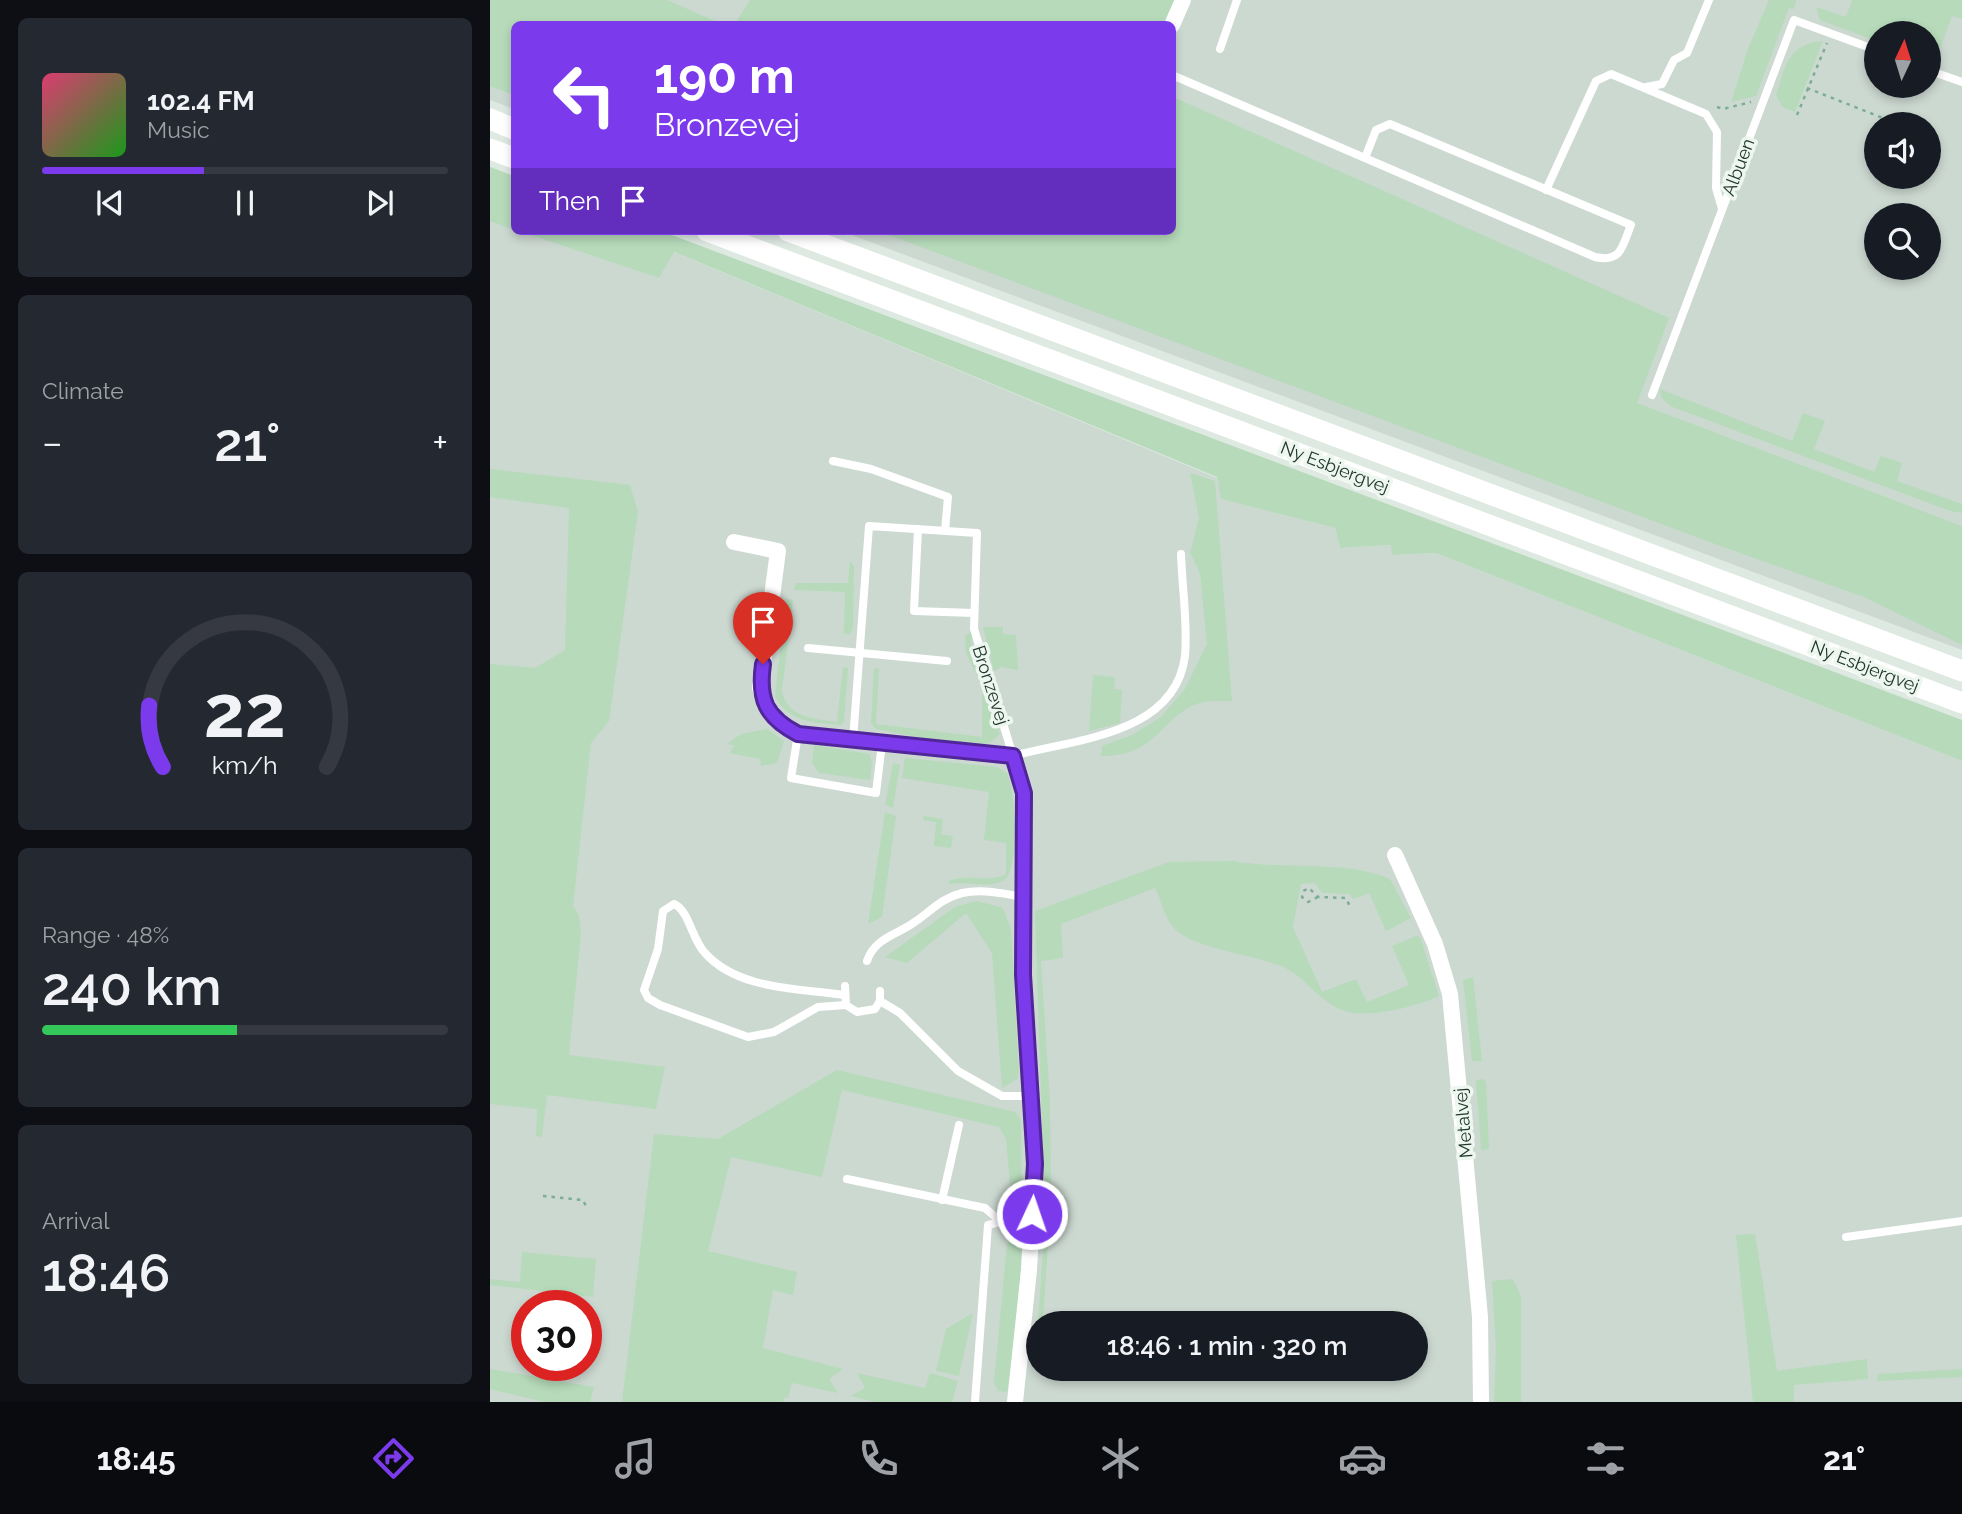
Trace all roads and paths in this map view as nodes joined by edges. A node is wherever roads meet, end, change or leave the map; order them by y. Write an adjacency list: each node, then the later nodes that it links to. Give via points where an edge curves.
1 (1183, 0): 4 (street)
2 (1237, 0): 7 (lane)
3 (1709, 0): 11 (lane, via 1687,53 1674,60 1662,84)
4 (1174, 21)
5 (1831, 34): 6 (lane, Albuen); 12 (path); 13 (lane, Albuen, via 1794,20)
6 (1864, 46)
7 (1220, 50)
8 (1941, 75): 10 (lane)
9 (1176, 77): 21 (lane)
10 (1962, 82)
11 (1646, 87): 22 (lane, via 1611,74 1596,81); 23 (lane, via 1706,114 1717,132 1715,178)
12 (1807, 88): 15 (path); 16 (path)
13 (1764, 98): 14 (path, via 1723,109); 23 (lane, Albuen)
14 (1711, 104)
15 (1868, 112)
16 (1797, 115)
17 (490, 119): 18 (street)
18 (511, 128)
19 (490, 149): 20 (street)
20 (511, 158)
21 (1365, 158): 22 (lane, via 1376,130 1390,124); 22 (lane, via 1595,257 1608,260 1619,254 1631,225)
22 (1546, 190)
23 (1722, 209): 26 (lane, Albuen)
24 (718, 235): 37 (street, Ny Esbjergvej)
25 (799, 235): 36 (street, Ny Esbjergvej)
26 (1652, 396)
27 (834, 461): 29 (lane, via 871,469 948,497)
28 (918, 529): 29 (lane); 32 (lane, via 914,611); 34 (lane, via 869,526)
29 (945, 531): 32 (lane, Bronzevej, via 977,533)
30 (734, 541): 38 (street, via 778,551 760,688 780,724)
31 (1181, 554): 41 (lane, via 1185,656 1177,684 1164,704 1139,722)
32 (974, 613): 41 (lane, Bronzevej, via 980,653)
33 (808, 648): 34 (lane)
34 (860, 654): 35 (lane); 39 (lane)
35 (947, 661)
36 (1962, 671)
37 (1962, 703)
38 (798, 734): 39 (street); 40 (lane, via 791,778 876,793)
39 (853, 740): 40 (street)
40 (882, 743): 41 (street)
41 (1013, 756): 43 (street, Bronzevej, via 1024,793)
42 (1395, 855): 60 (street, Metalvej, via 1435,944 1450,994 1479,1317)
43 (1022, 897): 46 (lane, via 964,892 940,901 916,922 881,940); 48 (street, Bronzevej)
44 (1318, 897): 44 (path, via 1309,888 1303,891 1308,902); 45 (path, via 1346,898)
45 (1351, 909)
46 (867, 961)
47 (846, 1005): 47 (lane, via 818,1007 774,1032 748,1037 660,1005 644,990 658,949 663,911 674,904 686,916 704,953 722,969 762,983 844,990); 48 (lane, via 866,1013 874,1009 880,996 958,1071 1002,1096)
48 (1030, 1097): 54 (street, Bronzevej, via 1035,1164)
49 (959, 1125): 52 (lane)
50 (847, 1179): 52 (lane)
51 (543, 1196): 53 (path, via 583,1200)
52 (942, 1200): 56 (lane, via 985,1208)
53 (587, 1208)
54 (1032, 1214): 56 (lane); 59 (street, Bronzevej)
55 (1962, 1221): 57 (lane)
56 (1001, 1222): 58 (lane, via 988,1225)
57 (1846, 1237)
58 (975, 1402)
59 (1015, 1402)
60 (1481, 1402)

